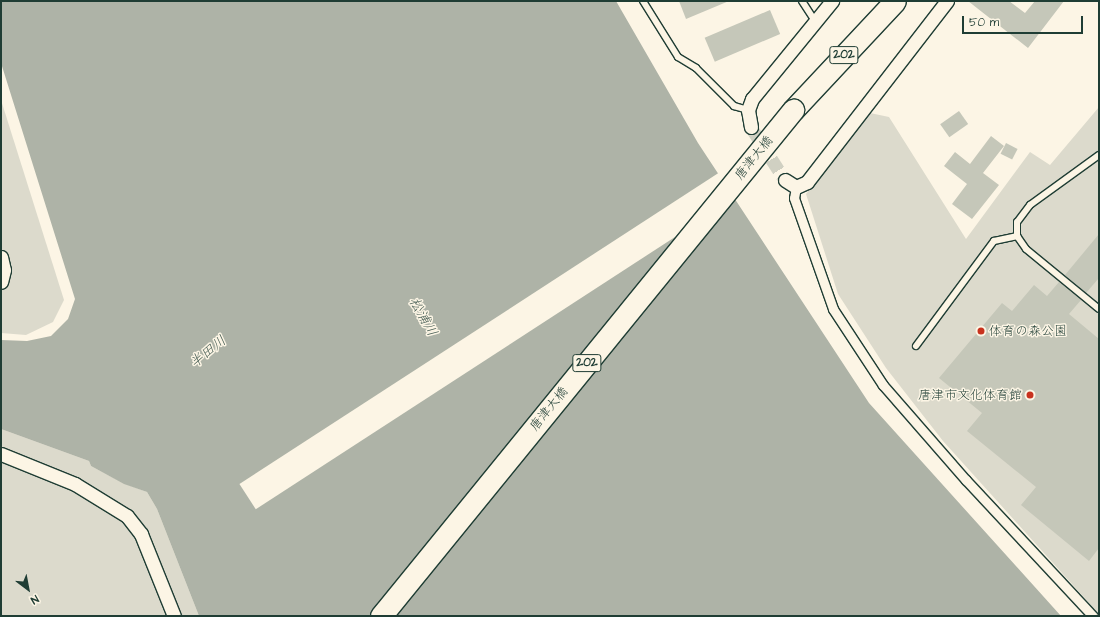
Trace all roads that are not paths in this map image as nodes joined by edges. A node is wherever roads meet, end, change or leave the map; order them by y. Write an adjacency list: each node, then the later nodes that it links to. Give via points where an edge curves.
1 (643, 1): 8 (lane, via 678,57 696,68 734,106)
2 (802, 1): 7 (lane)
3 (832, 1): 7 (street)
4 (877, 1): 9 (highway, 202)
5 (895, 1): 9 (highway, 202)
6 (947, 1): 12 (street, via 807,182)
7 (815, 21): 8 (street, via 764,81)
8 (748, 110): 10 (street)
9 (793, 110): 20 (highway, 唐津大橋 / 202, bridge)
10 (752, 127)
11 (1099, 155): 13 (lane, via 1030,205 1017,222)
12 (790, 183): 21 (street, via 833,309 883,385 966,480)
13 (1017, 236): 16 (lane, via 1026,249); 17 (lane, via 994,241)
14 (1, 257): 15 (street, via 4,270)
15 (1, 282)
16 (1099, 309)
17 (916, 346)
18 (1, 454): 19 (street, via 75,484 127,516 147,547)
19 (174, 616)
20 (381, 616)
21 (1093, 616)

